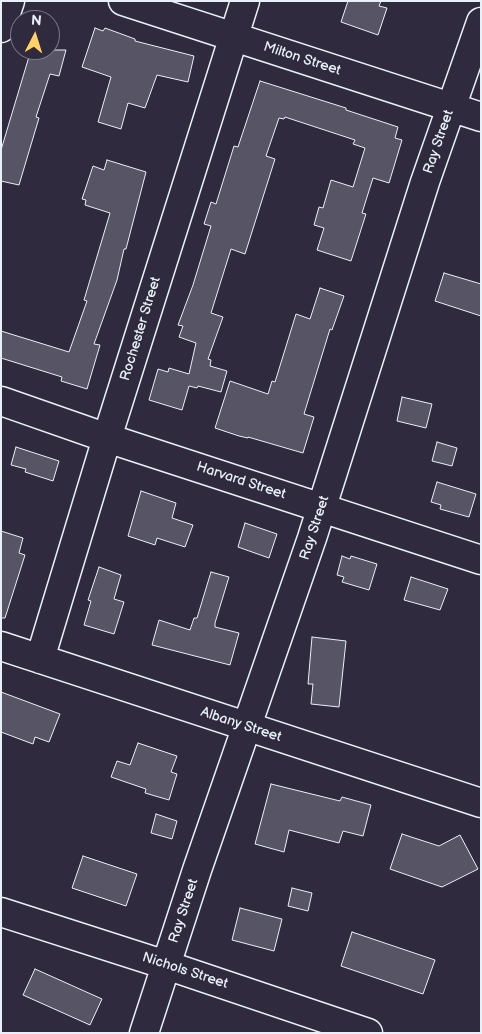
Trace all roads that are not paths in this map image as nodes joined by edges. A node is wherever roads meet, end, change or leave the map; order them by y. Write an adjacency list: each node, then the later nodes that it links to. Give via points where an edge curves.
1 (10, 1): 5 (street)
2 (123, 1): 6 (street, Milton Street)
3 (244, 1): 6 (street, Rochester Street)
4 (481, 22): 7 (street, Ray Street)
5 (1, 28)
6 (233, 37): 7 (street, Milton Street); 10 (street, Rochester Street)
7 (451, 107): 8 (street, Milton Street); 11 (street, Ray Street)
8 (481, 117)
9 (1, 401): 10 (street, Harvard Street)
10 (106, 438): 11 (street, Harvard Street); 14 (street, Rochester Street)
11 (322, 507): 12 (street, Harvard Street); 15 (street, Ray Street)
12 (481, 560)
13 (1, 646): 14 (street, Albany Street)
14 (40, 659): 15 (street, Albany Street)
15 (247, 727): 16 (street, Albany Street); 18 (street, Ray Street)
16 (481, 803)
17 (1, 912): 18 (street, Nichols Street)
18 (166, 965): 19 (street, Ray Street); 20 (street, Nichols Street)
19 (144, 1033)
20 (368, 1033)

